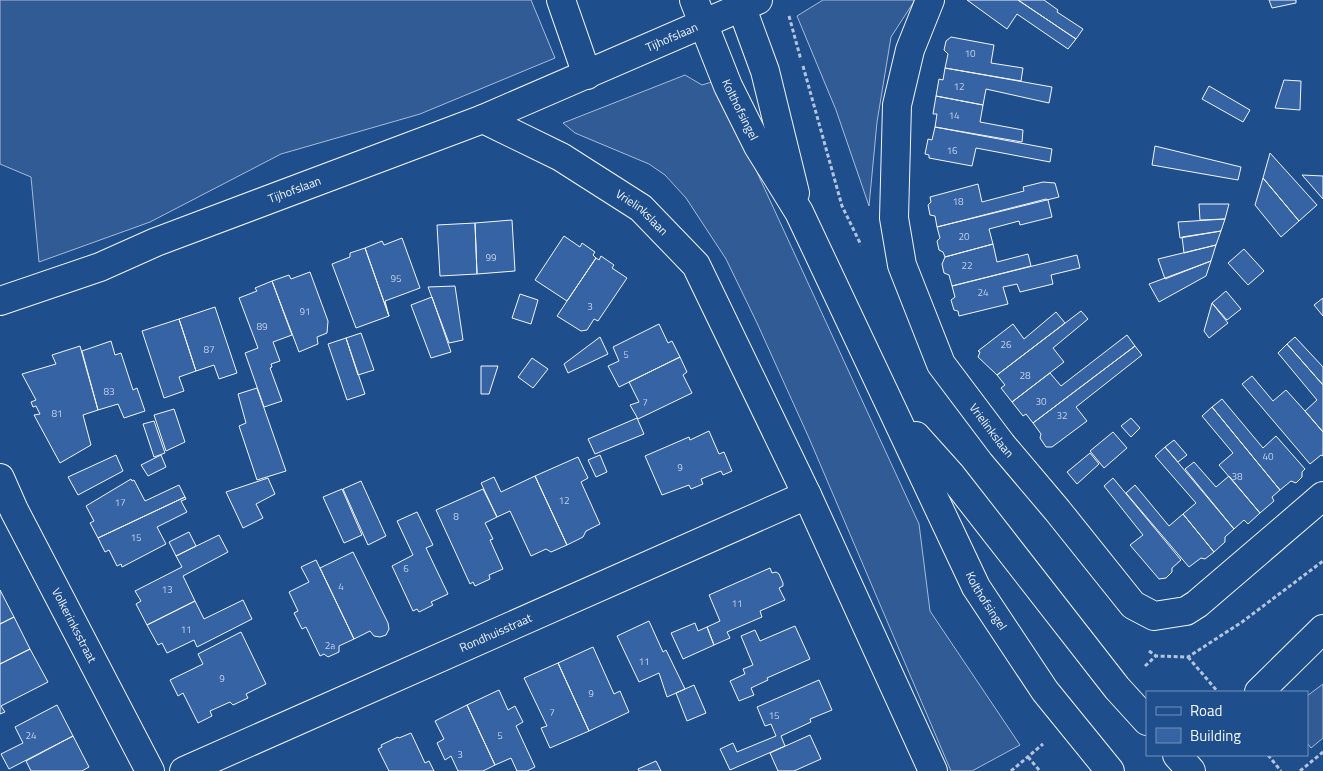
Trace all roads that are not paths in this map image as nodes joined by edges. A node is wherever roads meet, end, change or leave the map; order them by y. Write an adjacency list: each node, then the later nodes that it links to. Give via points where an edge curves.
1 (561, 0): 5 (street)
2 (930, 0): 12 (street, Vrielinkslaan, via 910,50 897,105 894,218 902,265 941,364 1002,445 1132,605 1154,616 1186,610 1197,604)
3 (746, 3): 4 (street, Tijhofslaan); 7 (street, Kolthofsingel)
4 (698, 12): 5 (street, Tijhofslaan); 7 (street, Kolthofsingel, via 753,137)
5 (587, 75): 6 (street, Tijhofslaan)
6 (483, 119): 8 (street, Tijhofslaan, via 156,242 100,267); 11 (street, Vrielinkslaan, via 561,157 641,208 696,266)
7 (799, 212): 9 (street, Kolthofsingel)
8 (0, 301)
9 (893, 411): 15 (street, Kolthofsingel, via 951,476 1117,688); 19 (street, Kolthofsingel, via 976,587 1045,691)
10 (0, 478): 16 (street, Volkerinksstraat)
11 (807, 495): 17 (street, Rondhuisstraat); 18 (street, Vrielinkslaan)
12 (1323, 496)
13 (1323, 629): 14 (street)
14 (1260, 691)
15 (1146, 720)
16 (150, 771)
17 (184, 771)
18 (933, 771)
19 (1110, 771)

